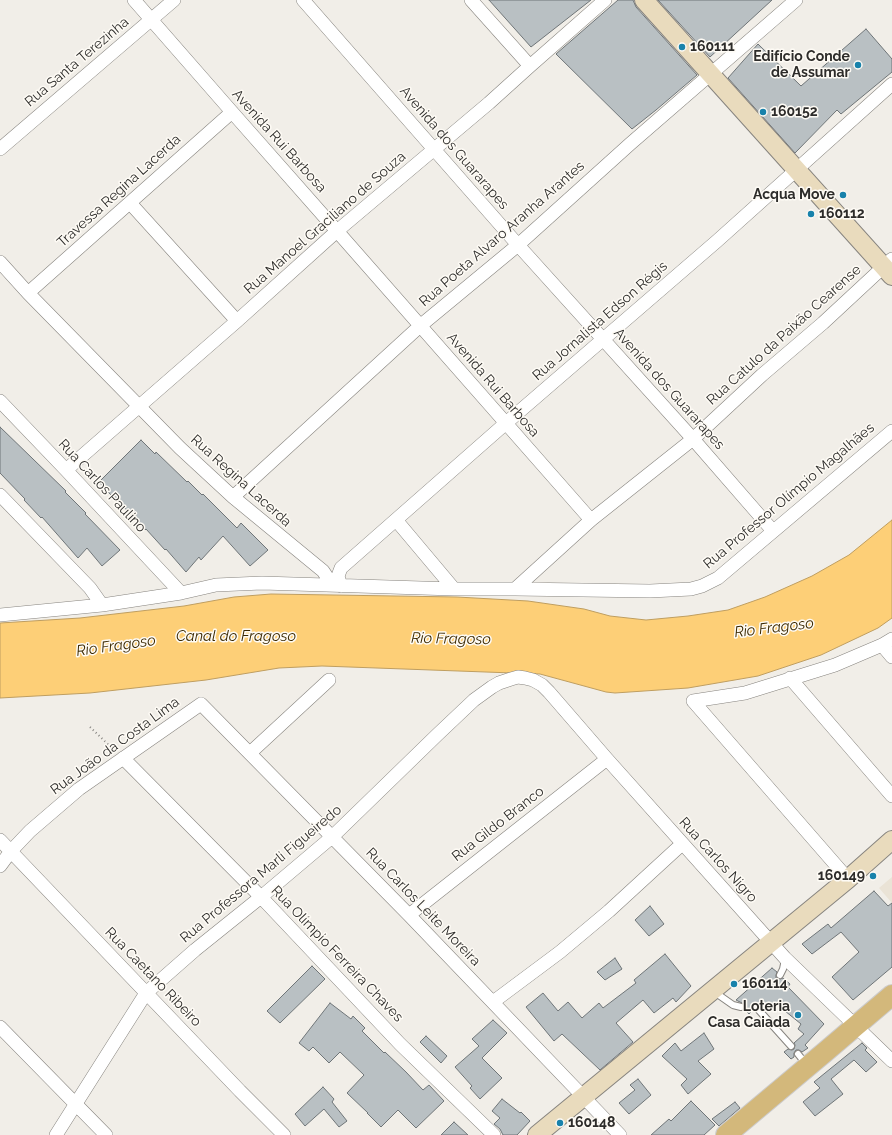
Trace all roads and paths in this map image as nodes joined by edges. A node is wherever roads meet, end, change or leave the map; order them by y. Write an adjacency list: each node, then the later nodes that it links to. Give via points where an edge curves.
1 (134, 0): 8 (street, Avenida Rui Barbosa)
2 (174, 0): 8 (street, Rua Santa Terezinha)
3 (303, 0): 14 (street, Avenida dos Guararapes)
4 (471, 0): 9 (street)
5 (605, 0): 9 (street, Rua Manoel Graciliano de Souza)
6 (644, 0): 10 (main road)
7 (796, 0): 10 (street, Rua Poeta Alvaro Aranha Arantes)
8 (152, 20): 12 (street, Avenida Rui Barbosa); 13 (street, Rua Santa Terezinha)
9 (530, 66): 14 (street, Rua Manoel Graciliano de Souza)
10 (710, 74): 15 (main road); 18 (street, Rua Poeta Alvaro Aranha Arantes)
11 (892, 84): 15 (street, Rua Jornalista Edson Régis)
12 (232, 112): 16 (street, Travessa Regina Lacerda); 17 (street, Avenida Rui Barbosa)
13 (0, 149)
14 (434, 149): 17 (street, Rua Manoel Graciliano de Souza); 18 (street, Avenida dos Guararapes)
15 (797, 170): 20 (main road); 24 (street, Rua Jornalista Edson Régis)
16 (130, 203): 21 (street, Travessa Regina Lacerda); 22 (street)
17 (337, 231): 22 (street, Rua Manoel Graciliano de Souza); 23 (street, Avenida Rui Barbosa)
18 (518, 245): 23 (street, Rua Poeta Alvaro Aranha Arantes); 24 (street, Avenida dos Guararapes)
19 (0, 262): 21 (street, Rua Regina Lacerda)
20 (889, 267): 29 (street, Rua Catulo da Paixão Cearense, via 762,375)
21 (28, 293): 26 (street, Rua Regina Lacerda)
22 (237, 321): 26 (street, Rua Manoel Graciliano de Souza)
23 (420, 326): 27 (street, Avenida Rui Barbosa); 32 (street, Rua Poeta Alvaro Aranha Arantes)
24 (602, 339): 27 (street, Rua Jornalista Edson Régis); 29 (street, Avenida dos Guararapes)
25 (0, 401): 30 (street, Rua Carlos Paulino)
26 (139, 406): 30 (street, Rua Manoel Graciliano de Souza); 32 (street, Rua Regina Lacerda)
27 (506, 423): 33 (street, Rua Jornalista Edson Régis); 34 (street, Avenida Rui Barbosa)
28 (892, 431): 35 (street, Rua Professor Olímpio Magalhães)
29 (693, 439): 34 (street, Rua Catulo da Paixão Cearense); 35 (street, Avenida dos Guararapes)
30 (66, 470): 40 (street, Rua Carlos Paulino)
31 (0, 494): 41 (street, via 90,588)
32 (233, 497): 36 (street, Rua Regina Lacerda, via 323,571 327,576)
33 (396, 520): 37 (street, Rua Jornalista Edson Régis, via 341,568 338,576); 38 (street)
34 (591, 520): 39 (street, Rua Catulo da Paixão Cearense)
35 (773, 531): 39 (street, Rua Professor Olímpio Magalhães, via 718,578 697,587 650,591)
36 (326, 585): 37 (street); 40 (street, via 216,585)
37 (341, 586): 38 (street)
38 (454, 589): 39 (street)
39 (515, 589)
40 (181, 593): 41 (street)
41 (102, 605): 42 (street)
42 (0, 615)
43 (887, 642): 44 (street); 46 (street, via 834,665)
44 (892, 657)
45 (525, 678): 52 (street, Rua Carlos Nigro, via 537,682 549,692); 54 (street, Rua Professora Marli Figueiredo, via 499,683 474,700)
46 (790, 678): 53 (street); 60 (street, via 745,693 693,701)
47 (329, 680): 50 (street)
48 (200, 704): 50 (street, Rua Carlos Leite Moreira); 51 (street, Rua João da Costa Lima)
49 (90, 727): 51 (path)
50 (250, 753): 54 (street, Rua Carlos Leite Moreira)
51 (123, 758): 58 (street, Rua João da Costa Lima, via 60,804); 61 (street, Rua Olímpio Ferreira Chaves)
52 (607, 759): 57 (street, Rua Carlos Nigro); 62 (street, Rua Gildo Branco)
53 (892, 796)
54 (332, 837): 61 (street, Rua Professora Marli Figueiredo); 62 (street, Rua Carlos Leite Moreira)
55 (0, 840): 58 (street, Rua Caetano Ribeiro)
56 (892, 840): 60 (main road)
57 (682, 844): 63 (street, Rua Carlos Nigro); 69 (street, via 560,952)
58 (11, 851): 59 (street, Rua João da Costa Lima); 67 (street, Rua Caetano Ribeiro)
59 (0, 866)
60 (848, 879): 63 (main road)
61 (261, 897): 67 (street, Rua Professora Marli Figueiredo); 81 (street, Rua Olímpio Ferreira Chaves, via 395,1038)
62 (409, 914): 69 (street, Rua Carlos Leite Moreira)
63 (771, 942): 64 (street, Rua Carlos Nigro); 66 (main road)
64 (785, 958): 65 (lane); 72 (street, Rua Carlos Nigro)
65 (780, 975)
66 (712, 991): 70 (lane, via 732,1005); 76 (main road)
67 (146, 993): 77 (street, Rua Professora Marli Figueiredo); 78 (street, Rua Caetano Ribeiro)
68 (892, 995): 72 (main road)
69 (492, 1002): 76 (street, Rua Carlos Leite Moreira)
70 (741, 1007)
71 (756, 1007): 74 (lane)
72 (856, 1026): 75 (street, Rua Carlos Nigro); 84 (main road, via 803,1060)
73 (0, 1027): 77 (street)
74 (791, 1046)
75 (892, 1062)
76 (584, 1096): 82 (main road); 83 (street, Rua Carlos Leite Moreira)
77 (75, 1104): 79 (street, Rua Professora Marli Figueiredo); 80 (street)
78 (281, 1134)
79 (56, 1135)
80 (106, 1135)
81 (494, 1135)
82 (537, 1135)
83 (620, 1135)
84 (726, 1135)

